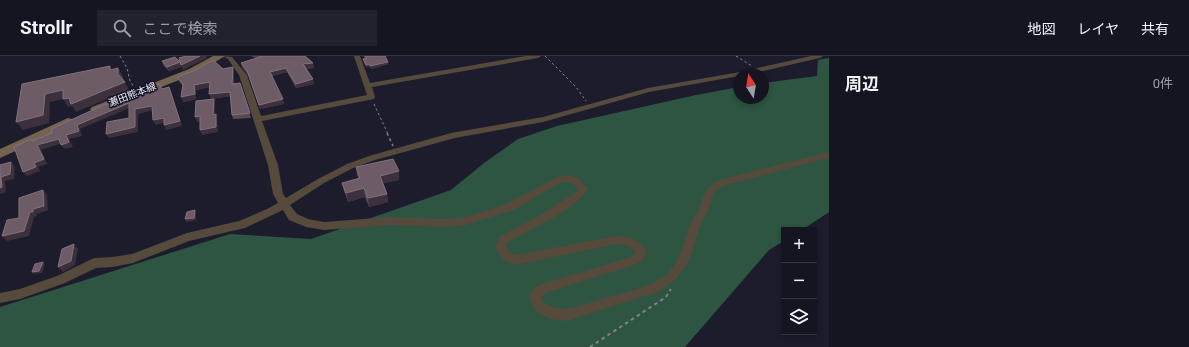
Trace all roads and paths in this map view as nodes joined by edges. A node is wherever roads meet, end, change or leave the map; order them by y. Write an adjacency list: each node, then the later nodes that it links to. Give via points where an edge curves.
1 (120, 56): 13 (path, via 120,61 128,69 128,81)
2 (220, 56): 13 (main road, 瀬田熊本線, via 192,71)
3 (226, 56): 16 (street, via 243,75)
4 (357, 56): 12 (street)
5 (538, 56): 12 (street)
6 (545, 56): 15 (path, via 576,87)
7 (736, 56): 9 (path)
8 (820, 56): 10 (street)
9 (756, 68)
10 (768, 68)
11 (733, 75): 15 (street, via 648,90)
12 (367, 86): 14 (street)
13 (138, 91): 18 (main road, 瀬田熊本線)
14 (371, 97): 16 (street); 17 (path)
15 (590, 107): 17 (street, via 543,119 459,134)
16 (257, 119): 20 (street, via 273,165 278,194)
17 (395, 151): 20 (street, via 350,166)
18 (0, 154)
19 (829, 155): 21 (street, via 722,182 711,190 685,258)
20 (284, 203): 21 (street, via 293,217 306,223 324,226 390,221 463,222 510,207 556,180 567,178 580,184 583,189 579,195 543,219 504,239 500,246 502,253 516,260 616,240 630,240 641,252 638,258 630,262 542,289 535,296 539,307 550,313 567,315 656,287); 22 (street, via 242,226 187,237 133,258 94,263 61,280)
21 (675, 272): 23 (path, via 676,281 666,297)
22 (0, 298)
23 (590, 347)

